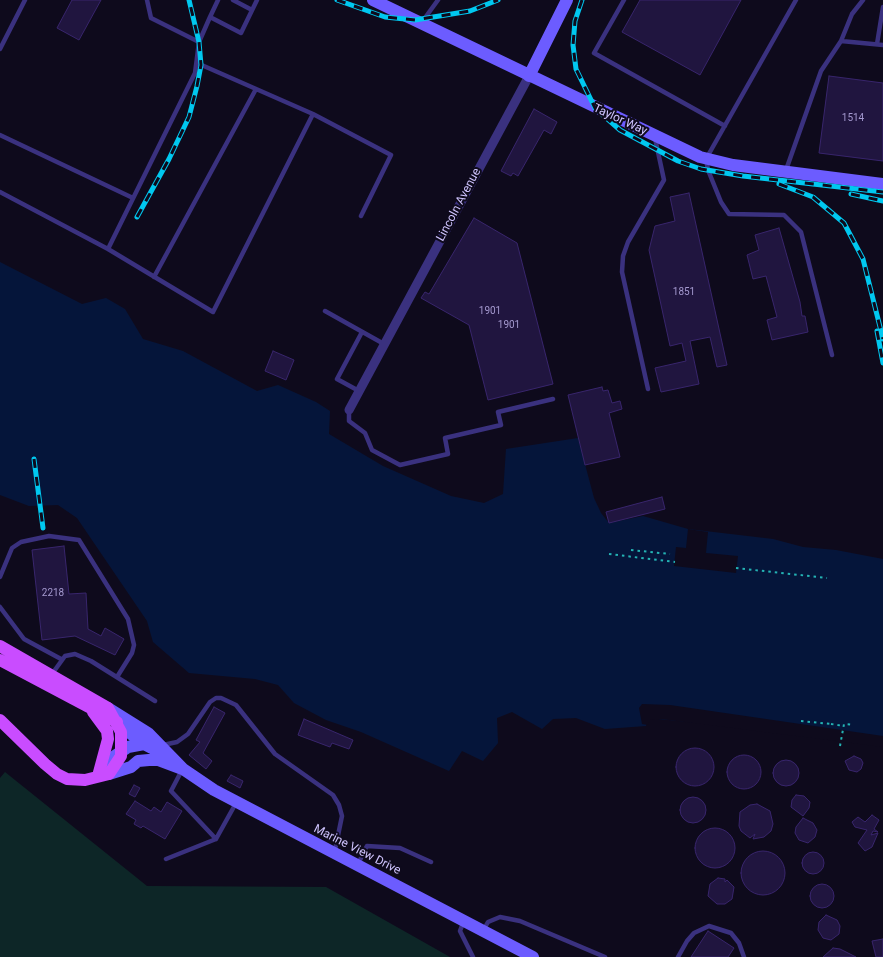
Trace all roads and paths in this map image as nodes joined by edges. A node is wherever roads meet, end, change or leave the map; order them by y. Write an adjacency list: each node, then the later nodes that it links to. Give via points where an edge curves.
1 (25, 0): 19 (lane)
2 (147, 0): 17 (lane, via 151,18)
3 (218, 0): 14 (lane)
4 (233, 0): 13 (lane)
5 (257, 0): 13 (lane)
6 (373, 0): 15 (main road, Taylor Way)
7 (438, 0): 15 (lane)
8 (567, 0): 21 (main road, Lincoln Avenue)
9 (624, 0): 24 (lane, via 594,53)
10 (796, 0): 24 (lane)
11 (863, 0): 16 (lane, via 852,14)
12 (883, 7): 18 (lane)
13 (252, 10): 14 (lane, via 241,33)
14 (210, 17): 17 (lane)
15 (421, 23): 21 (main road, Taylor Way)
16 (840, 41): 18 (lane); 28 (lane, via 822,71)
17 (199, 42): 20 (lane)
18 (880, 45)
19 (0, 49)
20 (197, 63): 22 (lane); 31 (lane)
21 (528, 76): 26 (main road, Taylor Way); 37 (street, Lincoln Avenue)
22 (256, 89): 23 (lane); 34 (lane)
23 (313, 114): 32 (lane, via 391,155); 34 (lane, via 214,312)
24 (725, 126): 27 (lane)
25 (0, 135): 31 (lane)
26 (655, 136): 27 (main road, Taylor Way); 39 (lane, via 664,180 628,242 622,272)
27 (706, 159): 28 (main road, Taylor Way); 38 (lane, via 724,210 729,214 784,214 801,232)
28 (786, 173): 29 (main road, Taylor Way)
29 (883, 184)
30 (0, 192): 33 (lane)
31 (133, 198): 33 (lane)
32 (361, 216)
33 (108, 249): 34 (lane)
34 (154, 276)
35 (325, 311): 36 (lane)
36 (362, 332): 37 (lane); 40 (lane, via 337,379)
37 (384, 344): 40 (street, Lincoln Avenue)
38 (832, 355)
39 (648, 389)
40 (359, 391): 42 (street, Lincoln Avenue)
41 (553, 399): 42 (lane, via 498,412 501,425 445,438 448,454 400,465 372,450 365,433 349,421)
42 (349, 410)
43 (631, 550): 44 (path)
44 (656, 553): 46 (path); 47 (path)
45 (609, 554): 48 (path)
46 (670, 554)
47 (675, 555)
48 (674, 562)
49 (736, 568): 51 (path)
50 (0, 577): 57 (lane, via 12,548 21,542 49,536 79,540 128,619 134,645)
51 (827, 578)
52 (0, 607): 54 (lane, via 24,639)
53 (0, 646): 56 (main road, Marine View Drive)
54 (61, 659): 56 (lane); 57 (lane, via 75,654)
55 (0, 660): 59 (main road, Marine View Drive)
56 (52, 674): 60 (main road, Marine View Drive)
57 (118, 677): 58 (lane)
58 (155, 701)
59 (90, 708): 63 (main road, Marine View Drive); 73 (main road, via 107,731)
60 (108, 708): 63 (main road); 69 (main road, Marine View Drive)
61 (0, 720): 73 (main road, via 57,774 77,780)
62 (801, 720): 64 (path)
63 (118, 722): 68 (main road, Marine View Drive); 71 (main road)
64 (826, 724): 65 (path); 66 (path)
65 (831, 724)
66 (844, 725): 67 (path); 70 (path)
67 (854, 725)
68 (144, 744): 71 (main road); 72 (main road, Marine View Drive)
69 (161, 746): 72 (main road, Marine View Drive); 76 (lane, via 188,734 216,698 236,705 275,754 334,795 342,816)
70 (840, 746)
71 (122, 750): 73 (main road)
72 (179, 764): 73 (main road, via 138,761 131,767); 74 (main road, Marine View Drive); 75 (lane, via 171,791)
73 (104, 771)
74 (236, 802): 75 (lane); 76 (main road, Marine View Drive)
75 (216, 839): 77 (lane)
76 (334, 854): 79 (main road, Marine View Drive)
77 (166, 859)
78 (431, 862): 79 (lane, via 400,848 367,846)
79 (357, 866): 80 (main road, Marine View Drive)
80 (463, 921): 81 (main road, Marine View Drive); 82 (lane, via 460,931)
81 (483, 931): 83 (main road, Marine View Drive); 84 (lane, via 488,922 500,917 520,921)
82 (473, 957)
83 (533, 957)
84 (605, 957)
85 (678, 957): 86 (lane, via 694,933 709,926 730,933 739,943)
86 (744, 957)

